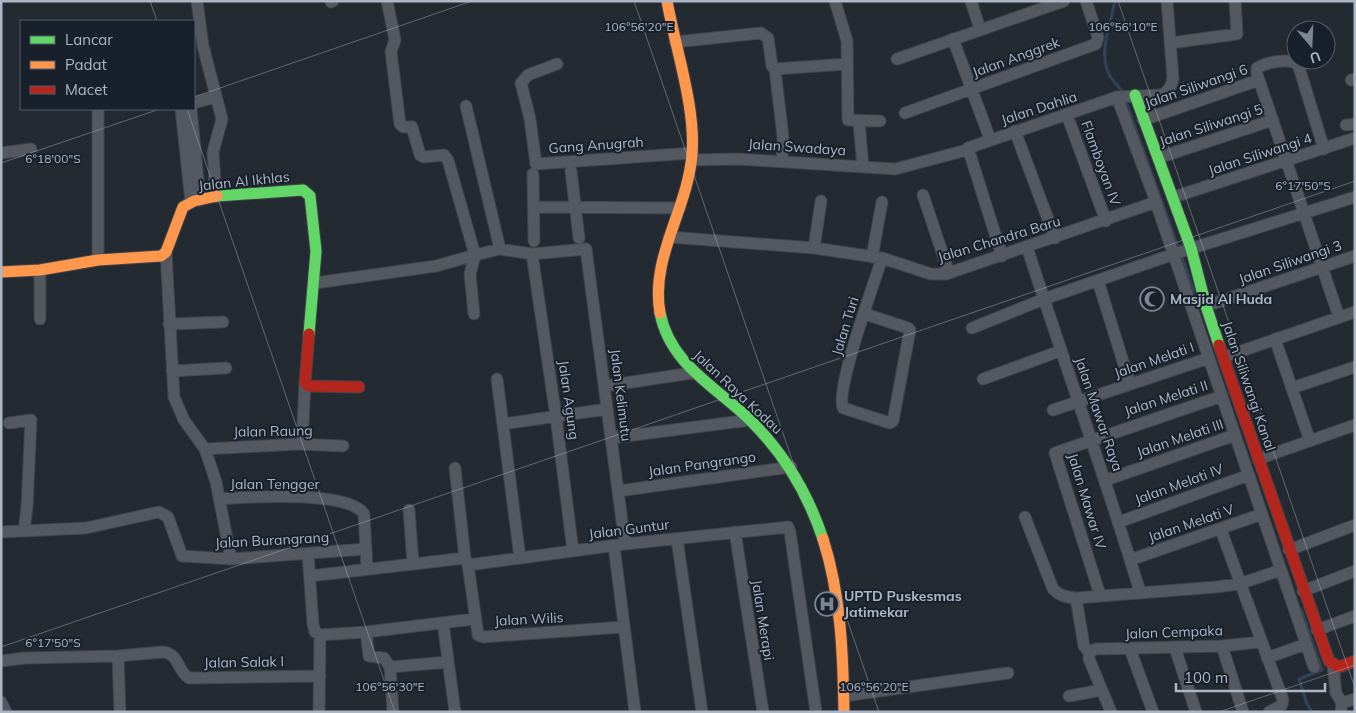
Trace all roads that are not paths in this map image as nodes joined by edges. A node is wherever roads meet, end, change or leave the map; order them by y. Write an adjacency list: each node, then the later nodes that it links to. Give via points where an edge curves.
1 (197, 1): 15 (street)
2 (387, 1): 73 (street, via 394,40 391,52 400,124 412,127 420,155 444,154 448,160)
3 (667, 1): 13 (street, Jalan Raya Kodau)
4 (836, 1): 18 (street, via 847,41)
5 (971, 1): 11 (street)
6 (1064, 1): 10 (street)
7 (1086, 1): 21 (street, Jalan Anggrek, via 1098,37 1096,44)
8 (1167, 1): 14 (street)
9 (1235, 1): 14 (street, via 1237,34)
10 (1031, 6): 11 (street)
11 (980, 29): 12 (street)
12 (953, 39): 16 (street); 21 (street)
13 (675, 42): 19 (street, via 764,34 770,42); 42 (street, Jalan Raya Kodau, via 692,126)
14 (1170, 43): 23 (street, Jalan Dahlia, via 1171,87 1161,95)
15 (198, 46): 22 (street)
16 (897, 59)
17 (557, 64): 42 (street, Gang Anugrah, via 528,74 521,83 536,164)
18 (848, 64): 19 (street); 34 (street, via 847,117 850,122)
19 (775, 69): 45 (street, via 783,137)
20 (1259, 80): 31 (street, Jalan Siliwangi 6); 32 (street); 40 (street, via 1257,72 1261,66 1286,61 1298,64)
21 (971, 89): 29 (street, Jalan Anggrek); 37 (street)
22 (215, 97): 24 (street); 51 (street, via 222,119 213,152)
23 (1125, 97): 30 (street, Jalan Dahlia); 31 (street, Jalan Siliwangi Kanal); 57 (street)
24 (195, 103)
25 (466, 106): 69 (street)
26 (98, 110): 77 (street)
27 (181, 110): 54 (street)
28 (191, 110): 54 (street)
29 (905, 113)
30 (1067, 115): 35 (street, Jalan Dahlia); 62 (street, Flamboyan IV)
31 (1143, 120): 43 (street, Jalan Siliwangi Kanal)
32 (1274, 120): 43 (street, Jalan Siliwangi 5); 44 (street)
33 (880, 121): 34 (street)
34 (859, 122): 46 (street)
35 (1016, 131): 37 (street, Jalan Dahlia); 65 (street)
36 (1355, 138): 40 (street, Jalan Siliwangi 4)
37 (990, 139): 39 (street, Jalan Dahlia)
38 (30, 149): 41 (street)
39 (968, 149): 47 (street, Jalan Dahlia); 74 (street)
40 (1324, 149): 44 (street, Jalan Siliwangi 4)
41 (1, 153)
42 (692, 157): 45 (street, Jalan Swadaya); 60 (street, Jalan Raya Kodau, via 689,183)
43 (1158, 158): 52 (street, Jalan Siliwangi Kanal)
44 (1287, 161): 52 (street, Jalan Siliwangi 4); 61 (street)
45 (782, 162): 46 (street, Jalan Swadaya)
46 (863, 167): 47 (street, Jalan Swadaya)
47 (900, 168)
48 (570, 171): 58 (street)
49 (533, 174): 59 (street)
50 (924, 194): 81 (street)
51 (216, 197): 54 (street, Jalan Al Ikhlas); 83 (street, Jalan Al Ikhlas, via 308,192 316,251)
52 (1174, 197): 70 (street, Jalan Siliwangi Kanal)
53 (1355, 198): 61 (street)
54 (196, 201): 71 (street, Jalan Al Ikhlas, via 183,207)
55 (820, 201): 68 (street)
56 (882, 202): 76 (street, Jalan Turi)
57 (1156, 202): 62 (street, Jalan Chandra Baru); 70 (street)
58 (576, 206): 59 (street); 60 (street); 64 (street)
59 (534, 207): 66 (street)
60 (680, 208): 63 (street, Jalan Raya Kodau)
61 (1304, 214): 70 (street); 78 (street)
62 (1106, 221): 65 (street, Jalan Chandra Baru)
63 (669, 237): 68 (street, Jalan Chandra Baru); 101 (street, Jalan Raya Kodau, via 658,286 659,310 669,340)
64 (579, 238)
65 (1055, 238): 67 (street, Jalan Chandra Baru)
66 (534, 241)
67 (1027, 247): 74 (street, Jalan Chandra Baru); 84 (street, Jalan Mawar Raya)
68 (814, 248): 76 (street, Jalan Chandra Baru)
69 (500, 249): 72 (street); 73 (street)
70 (1182, 251): 82 (street); 85 (street, Jalan Siliwangi Kanal); 97 (street)
71 (166, 252): 77 (street, via 155,258); 92 (street)
72 (532, 254): 106 (street, Jalan Kelimutu, via 586,249); 113 (street, Jalan Agung)
73 (475, 255): 83 (street, via 436,266); 87 (street, via 470,274)
74 (1002, 256): 81 (street, Jalan Chandra Baru)
75 (1355, 256): 78 (street, Jalan Siliwangi 3)
76 (877, 258): 81 (street, Jalan Chandra Baru, via 931,274); 88 (street, Jalan Turi)
77 (98, 260): 79 (street)
78 (1323, 268): 85 (street, Jalan Siliwangi 3); 89 (street)
79 (40, 270): 80 (street); 90 (street)
80 (1, 272)
81 (950, 272)
82 (1098, 281): 84 (street); 105 (street)
83 (315, 283): 104 (street, Jalan Al Ikhlas)
84 (1044, 299): 93 (street); 95 (street, Jalan Mawar Raya)
85 (1206, 306): 96 (street, Jalan Siliwangi Kanal)
86 (1355, 312): 89 (street)
87 (474, 314)
88 (864, 314): 88 (street, Jalan Turi, via 910,330 893,421 884,423 843,408 841,404)
89 (1339, 317): 94 (street)
90 (40, 319)
91 (223, 322): 92 (street)
92 (170, 324): 100 (street)
93 (972, 328)
94 (1275, 339): 96 (street); 108 (street)
95 (1060, 351): 103 (street); 110 (street, Jalan Mawar Raya)
96 (1224, 357): 125 (street, Jalan Siliwangi Kanal)
97 (1209, 358): 105 (street, Jalan Melati I); 109 (street)
98 (1355, 367): 108 (street)
99 (226, 368): 100 (street)
100 (172, 371): 124 (street, via 177,408)
101 (692, 373): 106 (street); 114 (street, Jalan Raya Kodau)
102 (497, 379): 116 (street)
103 (984, 380)
104 (305, 383): 107 (street, via 308,386); 122 (street)
105 (1130, 384): 110 (street, Jalan Melati I)
106 (605, 386): 111 (street, Jalan Kelimutu)
107 (359, 387)
108 (1292, 388): 121 (street)
109 (1222, 396): 118 (street); 120 (street, Jalan Melati II)
110 (1079, 402): 112 (street, Jalan Melati I); 120 (street, Jalan Mawar Raya)
111 (607, 409): 113 (street); 119 (street, Jalan Kelimutu)
112 (1053, 410)
113 (556, 417): 116 (street); 146 (street, Jalan Agung)
114 (750, 420): 119 (street); 126 (street, Jalan Raya Kodau)
115 (8, 423): 138 (street, via 31,420)
116 (503, 424): 148 (street)
117 (1354, 428): 121 (street)
118 (1236, 435): 128 (street); 129 (street, Jalan Melati III)
119 (611, 438): 130 (street, Jalan Kelimutu)
120 (1092, 439): 129 (street, Jalan Mawar Raya); 160 (street, Jalan Mawar IV, via 1058,451 1055,456)
121 (1310, 441): 125 (street)
122 (302, 444): 123 (street, Jalan Raung); 124 (street, Jalan Raung)
123 (343, 446)
124 (205, 449): 131 (street)
125 (1258, 459): 145 (street, Jalan Siliwangi Kanal)
126 (791, 467): 130 (street, Jalan Pangrango); 186 (street, Jalan Raya Kodau, via 816,517 832,569 841,629)
127 (455, 468): 151 (street, Jalan Wilis)
128 (1249, 475): 133 (street); 135 (street, Jalan Melati IV)
129 (1106, 480): 135 (street, Jalan Mawar Raya)
130 (618, 491): 142 (street, Jalan Kelimutu)
131 (219, 499): 144 (street, Jalan Tengger, via 336,499 361,509 364,514); 149 (street)
132 (409, 510): 152 (street)
133 (1262, 514): 137 (street, Jalan Melati V); 154 (street)
134 (1025, 517): 161 (street, via 1053,589 1059,595)
135 (1119, 522): 150 (street, Jalan Mawar Raya)
136 (1355, 525): 145 (street)
137 (1221, 530): 150 (street, Jalan Melati V); 157 (street)
138 (24, 531): 139 (street, Jalan Burangrang); 149 (street, Jalan Burangrang, via 86,528 158,512 164,513 172,523 182,556)
139 (1, 532)
140 (735, 532): 141 (street, Jalan Guntur); 199 (street, Jalan Merapi); 200 (street, Jalan Guntur, via 788,527)
141 (676, 539): 142 (street, Jalan Guntur); 198 (street)
142 (625, 544): 143 (street, Jalan Guntur)
143 (614, 546): 146 (street, Jalan Guntur); 165 (street)
144 (366, 549): 147 (street, Jalan Burangrang); 153 (street, Jalan Tengger)
145 (1289, 550): 158 (street, Jalan Siliwangi Kanal)
146 (573, 552): 148 (street, Jalan Guntur)
147 (308, 554): 149 (street, Jalan Burangrang); 156 (street)
148 (520, 558): 151 (street, Jalan Guntur)
149 (231, 559)
150 (1130, 560): 159 (street, Jalan Mawar Raya)
151 (467, 562): 152 (street, Jalan Guntur); 163 (street, Jalan Wilis)
152 (413, 563): 153 (street, Jalan Guntur)
153 (367, 568): 156 (street, Jalan Guntur)
154 (1281, 570): 157 (street); 170 (street)
155 (1355, 571): 158 (street)
156 (310, 576): 168 (street, via 314,629)
157 (1239, 584): 159 (street); 169 (street)
158 (1302, 591): 166 (street, Jalan Siliwangi Kanal)
159 (1140, 592): 160 (street)
160 (1100, 595): 161 (street)
161 (1076, 598): 174 (street, via 1084,646)
162 (1355, 616): 166 (street)
163 (474, 619): 164 (street); 165 (street, Jalan Wilis, via 478,635 483,637)
164 (443, 623): 167 (street); 179 (street)
165 (623, 627): 197 (street)
166 (1317, 630): 180 (street, Jalan Siliwangi Kanal, via 1329,661)
167 (366, 632): 168 (street); 181 (street, via 369,656 384,658)
168 (320, 634): 184 (street)
169 (1260, 642): 171 (street, Jalan Cempaka); 176 (street)
170 (1306, 644): 176 (street); 182 (street)
171 (1222, 646): 172 (street, Jalan Cempaka); 204 (street)
172 (1175, 648): 173 (street, Jalan Cempaka); 203 (street)
173 (1130, 649): 174 (street, Jalan Cempaka); 202 (street)
174 (1089, 652): 185 (street)
175 (118, 656): 177 (street, Jalan Salak I); 184 (street, Jalan Salak I, via 170,652 189,678); 193 (street)
176 (1267, 658): 205 (street, via 1283,700 1282,705)
177 (1, 661)
178 (1355, 661): 180 (street)
179 (448, 662): 181 (street); 196 (street)
180 (1336, 666): 190 (street, via 1336,693)
181 (390, 667): 195 (street)
182 (1314, 667)
183 (1008, 673): 186 (street)
184 (320, 676): 194 (street)
185 (1102, 690): 187 (street); 201 (street)
186 (844, 696): 191 (street, Jalan Raya Kodau)
187 (1069, 696)
188 (1355, 699): 190 (street)
189 (1, 702): 192 (street)
190 (1342, 708)
191 (841, 711)
192 (6, 712)
193 (120, 712)
194 (320, 712)
195 (393, 712)
196 (455, 712)
197 (635, 712)
198 (702, 712)
199 (762, 712)
200 (816, 712)
201 (1111, 712)
202 (1152, 712)
203 (1196, 712)
204 (1243, 712)
205 (1268, 712)

